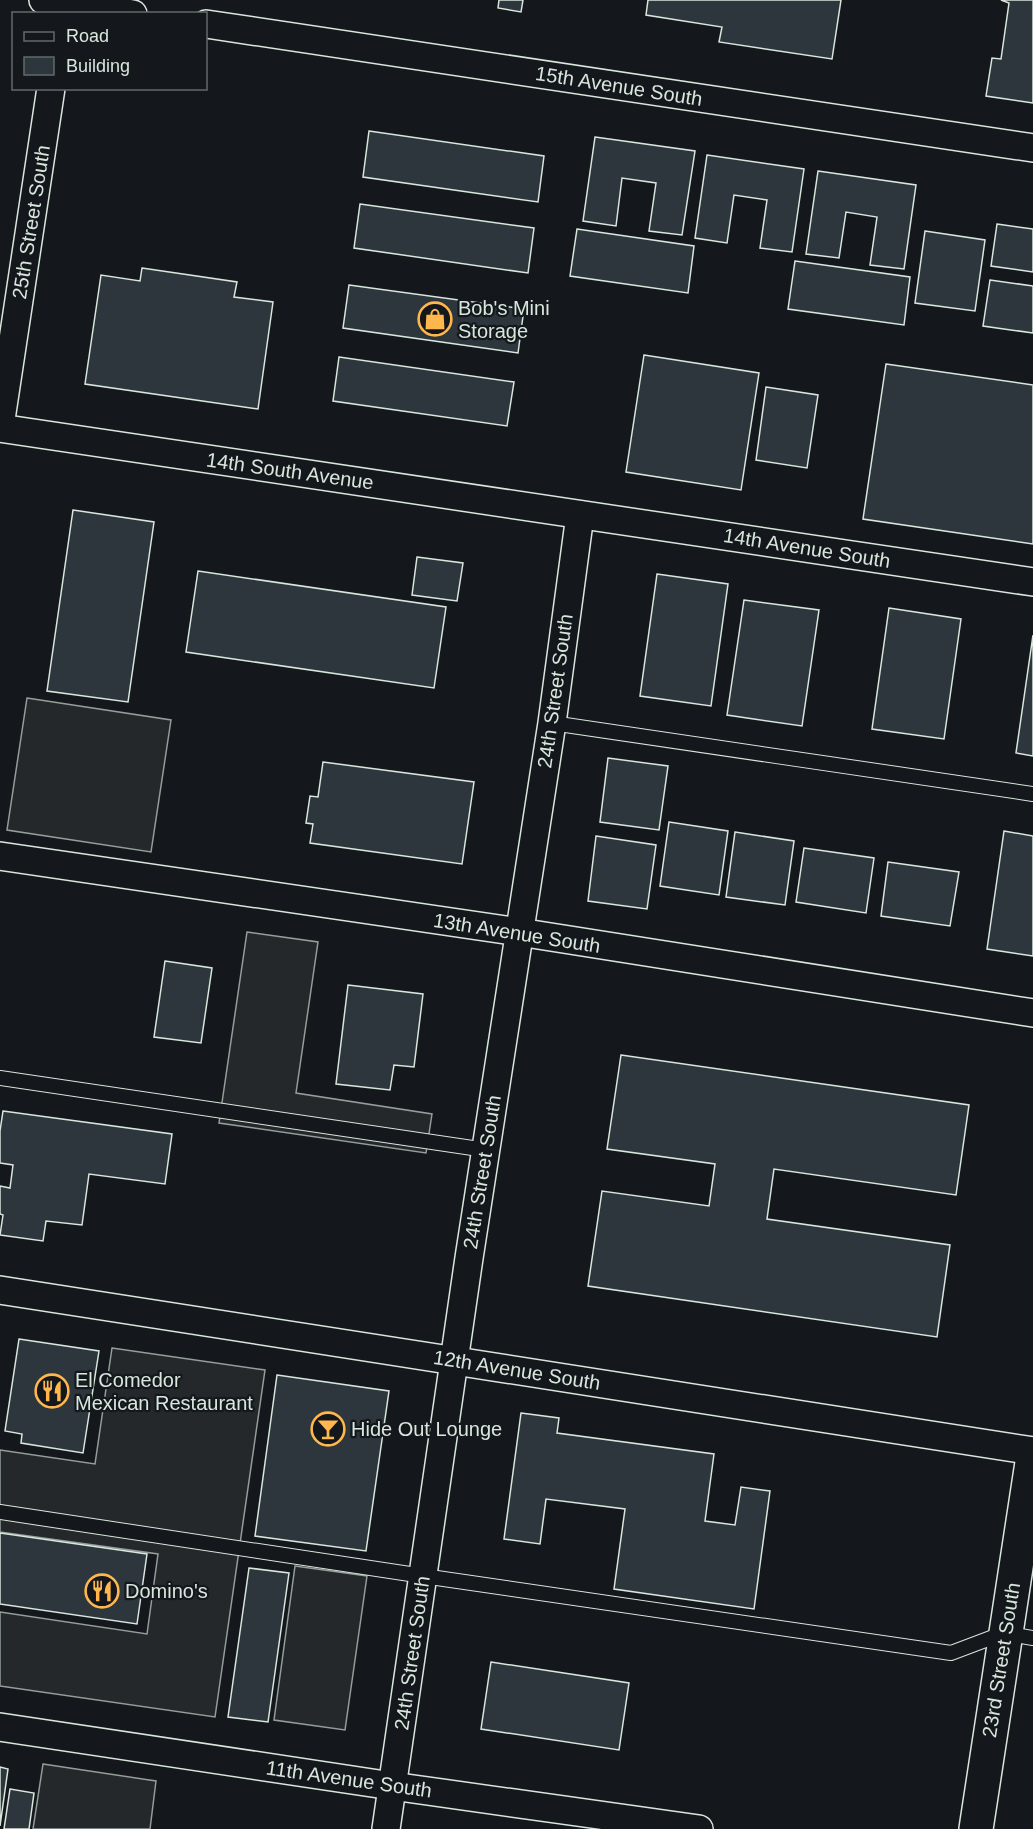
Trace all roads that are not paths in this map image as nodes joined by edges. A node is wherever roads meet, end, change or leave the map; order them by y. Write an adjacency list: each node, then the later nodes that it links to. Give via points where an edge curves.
1 (57, 6): 2 (street)
2 (114, 12)
3 (207, 24): 5 (street, 15th Avenue South)
4 (51, 90): 6 (street, 25th Street South)
5 (1033, 148)
6 (0, 427): 7 (street, 14th South Avenue)
7 (580, 515): 8 (street, 14th Avenue South); 9 (street, 24th Street South)
8 (1033, 582)
9 (552, 723): 10 (lane); 12 (street, 24th Street South)
10 (1033, 794)
11 (0, 856): 12 (street, 13th Avenue South)
12 (519, 932): 13 (street, 13th Avenue South); 15 (street, 24th Street South)
13 (1033, 1013)
14 (0, 1078): 15 (lane)
15 (486, 1150): 17 (street, 24th Street South)
16 (0, 1290): 17 (street, 12th Avenue South)
17 (454, 1360): 18 (street, 12th Avenue South); 22 (street, 24th Street South)
18 (1033, 1451)
19 (1033, 1456): 21 (street, 23rd Street South)
20 (0, 1512): 22 (lane)
21 (1024, 1566): 23 (street, 23rd Street South)
22 (423, 1576): 23 (lane, via 951,1653); 25 (street, 24th Street South)
23 (1019, 1636): 28 (street, 23rd Street South)
24 (0, 1727): 25 (street, 11th Avenue South)
25 (392, 1786): 26 (street, 24th Street South); 27 (street, 11th Avenue South)
26 (386, 1829)
27 (699, 1829)
28 (976, 1829)

